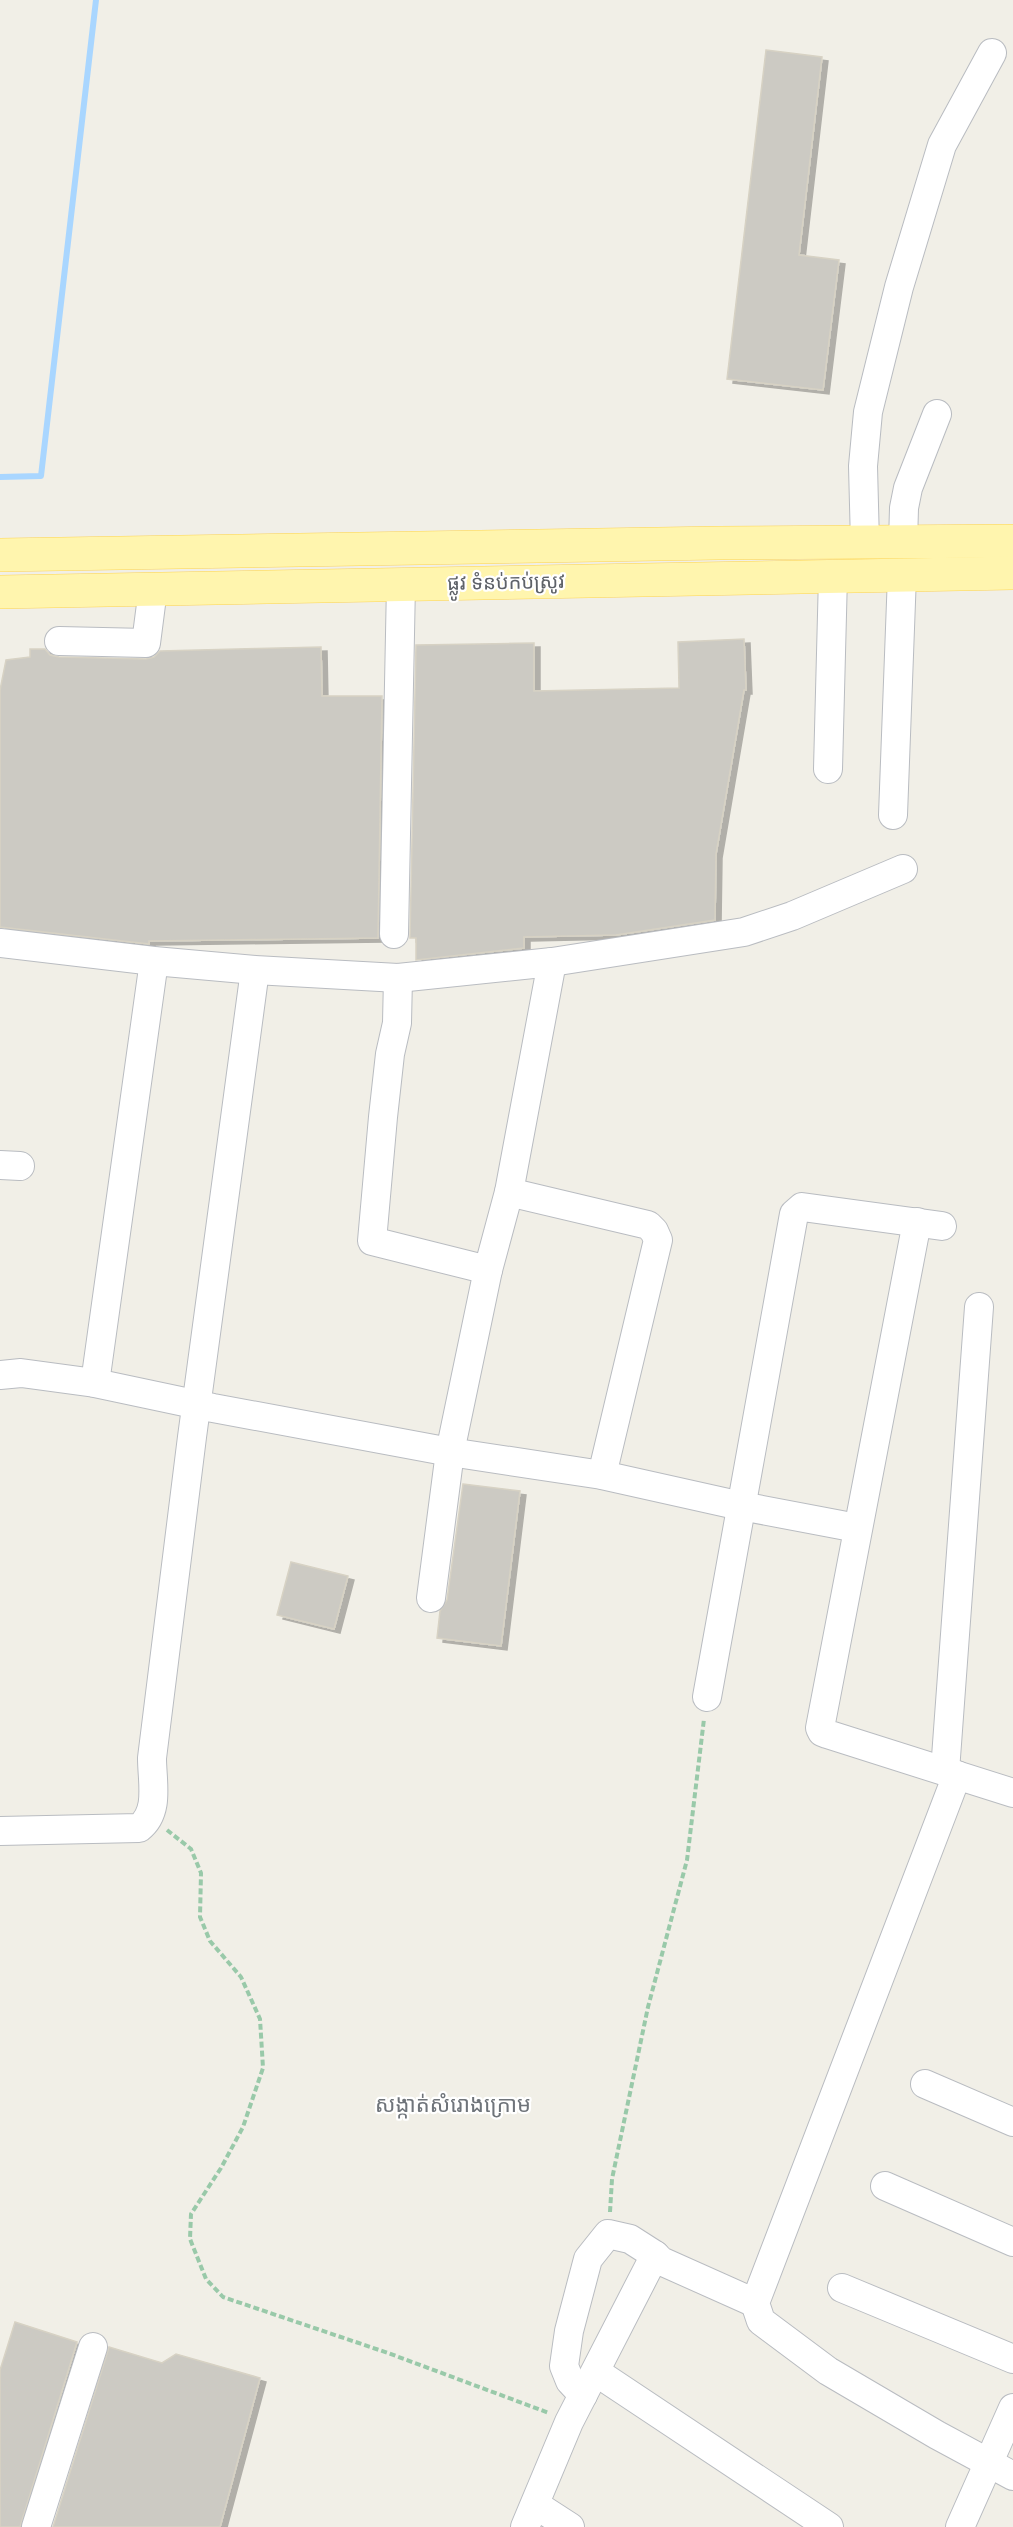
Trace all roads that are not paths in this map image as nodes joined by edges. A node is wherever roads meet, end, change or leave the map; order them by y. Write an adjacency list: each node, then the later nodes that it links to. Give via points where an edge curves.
1 (992, 53): 4 (street, via 942,145 899,287 868,412 863,466)
2 (937, 414): 6 (street, via 908,488)
3 (1012, 539): 6 (main road, ផ្លូវ ទំនប់កប់ស្រូវ)
4 (865, 543): 5 (main road, ផ្លូវ ទំនប់កប់ស្រូវ); 6 (main road, ផ្លូវ ទំនប់កប់ស្រូវ)
5 (2, 555): 11 (street)
6 (902, 559): 7 (main road, ផ្លូវ ទំនប់កប់ស្រូវ); 8 (main road, ផ្លូវ ទំនប់កប់ស្រូវ); 14 (street)
7 (1013, 573)
8 (833, 576): 9 (main road, ផ្លូវ ទំនប់កប់ស្រូវ); 13 (street)
9 (401, 584): 10 (main road, ផ្លូវ ទំនប់កប់ស្រូវ); 16 (street)
10 (153, 589): 11 (main road, ផ្លូវ ទំនប់កប់ស្រូវ); 12 (street, via 146,643)
11 (1, 597)
12 (58, 641)
13 (828, 769)
14 (893, 815)
15 (903, 869): 19 (street, via 744,932)
16 (394, 934)
17 (0, 943): 18 (street)
18 (154, 961): 20 (street); 26 (street)
19 (552, 962): 21 (street); 22 (street)
20 (255, 970): 21 (street); 27 (street)
21 (398, 978): 23 (street, via 397,1023 382,1117 372,1241)
22 (509, 1192): 23 (street); 29 (street, via 648,1225 658,1240)
23 (488, 1270): 28 (street)
24 (979, 1307): 34 (street)
25 (0, 1375): 26 (street, via 21,1373)
26 (95, 1383): 27 (street)
27 (196, 1404): 28 (street); 36 (street, via 152,1758 153,1810 139,1828)
28 (450, 1452): 29 (street); 32 (street)
29 (602, 1475): 30 (street)
30 (741, 1506): 31 (street); 31 (street, via 794,1214 802,1207 930,1224); 33 (street)
31 (857, 1528): 34 (street, via 820,1728 822,1732)
32 (431, 1598)
33 (707, 1697)
34 (951, 1773): 35 (street); 43 (street)
35 (1013, 1793)
36 (0, 1831)
37 (925, 2084): 38 (street)
38 (1013, 2122)
39 (885, 2186): 40 (street)
40 (1013, 2242)
41 (655, 2255): 43 (street); 46 (street); 46 (street, via 630,2239 608,2234 588,2259 564,2366 570,2380)
42 (842, 2288): 45 (street)
43 (755, 2302): 48 (street, via 761,2321 828,2371)
44 (93, 2347): 50 (street)
45 (1013, 2359)
46 (590, 2383): 49 (street, via 569,2422); 52 (street)
47 (1011, 2419): 48 (street)
48 (1001, 2470): 53 (street)
49 (530, 2516): 51 (street)
50 (36, 2527)
51 (570, 2527)
52 (829, 2527)
53 (960, 2527)

